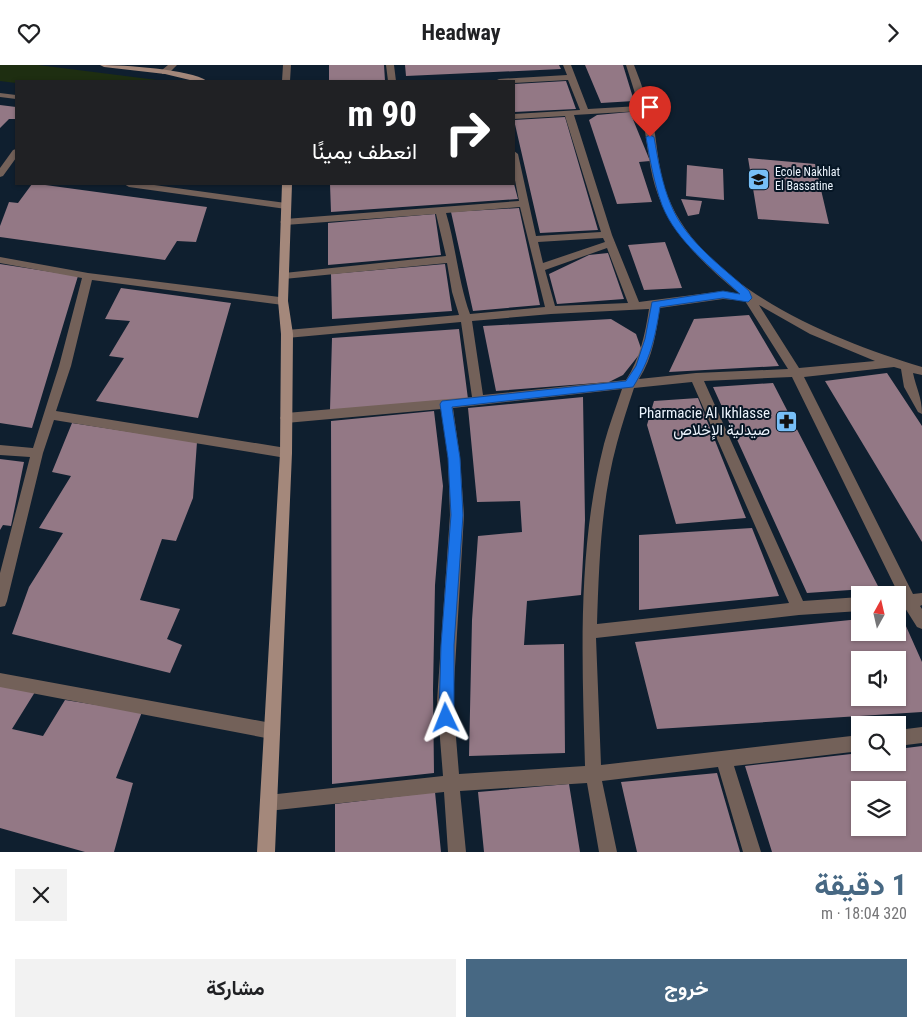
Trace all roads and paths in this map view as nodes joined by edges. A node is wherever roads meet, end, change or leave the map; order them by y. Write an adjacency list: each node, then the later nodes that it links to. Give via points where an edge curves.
1 (104, 65): 7 (main road)
2 (173, 65): 7 (street)
3 (288, 65): 10 (street)
4 (390, 65): 11 (street)
5 (567, 65): 8 (street)
6 (630, 65): 15 (street)
7 (165, 72): 9 (main road)
8 (572, 77): 12 (street); 16 (street)
9 (199, 80)
10 (286, 80)
11 (392, 80)
12 (515, 80)
13 (0, 95): 14 (street)
14 (15, 97)
15 (643, 108): 16 (street); 36 (street, via 667,206 697,249)
16 (585, 113): 17 (street)
17 (569, 114): 18 (street); 30 (street)
18 (515, 117)
19 (15, 153): 22 (street)
20 (515, 162): 25 (street)
21 (15, 168): 22 (street)
22 (1, 169)
23 (136, 185): 26 (street)
24 (287, 185): 26 (main road)
25 (524, 204): 27 (street); 29 (street)
26 (286, 206): 28 (main road)
27 (440, 210): 28 (street); 31 (street)
28 (285, 222): 35 (main road)
29 (532, 239): 30 (street); 33 (street)
30 (609, 240): 33 (street); 39 (street)
31 (451, 259): 35 (street); 41 (street)
32 (0, 260): 34 (street)
33 (539, 269): 40 (street)
34 (88, 275): 37 (street); 52 (street)
35 (284, 276): 37 (main road)
36 (746, 296): 38 (street, via 723,295); 43 (street, via 846,346); 46 (street)
37 (283, 301): 42 (main road)
38 (655, 305): 39 (street); 48 (street, via 650,339 641,366)
39 (635, 306): 40 (street)
40 (551, 309): 41 (street)
41 (466, 318): 42 (street); 49 (street)
42 (286, 334): 53 (main road)
43 (892, 363): 44 (street); 46 (street)
44 (906, 367): 45 (street); 51 (street, via 910,387)
45 (922, 371)
46 (796, 373): 47 (street); 57 (street)
47 (696, 377): 48 (street); 60 (street)
48 (629, 385): 49 (street); 62 (street, via 610,444 598,510)
49 (478, 399): 50 (street)
50 (446, 404): 53 (street); 70 (street, via 457,506 445,701)
51 (922, 409)
52 (50, 415): 55 (street); 56 (street)
53 (286, 418): 56 (main road)
54 (0, 450): 55 (street)
55 (37, 453): 58 (street)
56 (286, 453): 64 (main road)
57 (910, 600): 61 (street)
58 (0, 601)
59 (851, 605): 60 (street)
60 (799, 608): 62 (street)
61 (922, 622)
62 (589, 632): 69 (street)
63 (0, 680): 64 (street)
64 (270, 731): 71 (main road)
65 (922, 735): 66 (street)
66 (906, 737)
67 (851, 744): 68 (street)
68 (724, 760): 69 (street); 75 (street)
69 (593, 774): 70 (street); 74 (street)
70 (452, 783): 71 (street); 73 (street)
71 (268, 803): 72 (main road)
72 (266, 852)
73 (458, 852)
74 (608, 852)
75 (752, 852)

